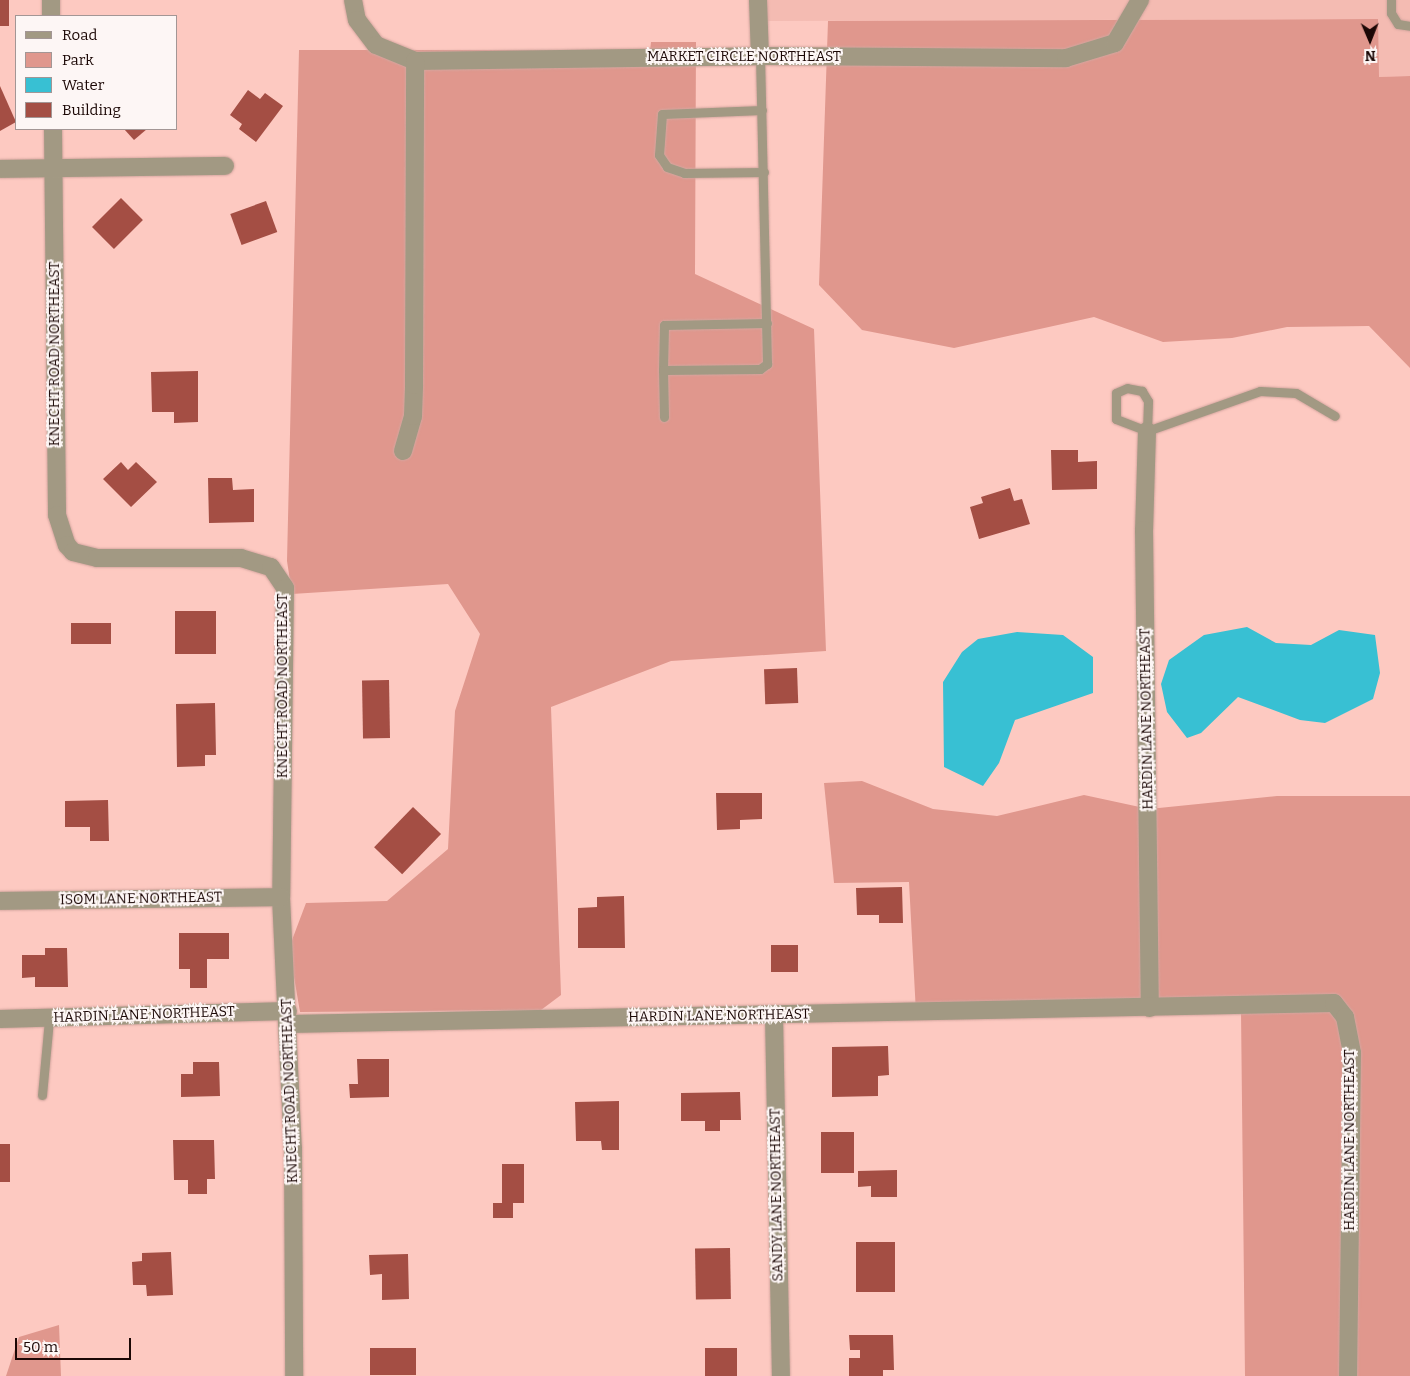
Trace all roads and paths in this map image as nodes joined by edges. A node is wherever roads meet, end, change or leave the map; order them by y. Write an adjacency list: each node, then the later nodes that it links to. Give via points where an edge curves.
1 (51, 0): 6 (street)
2 (353, 0): 9 (street, MARKET CIRCLE NORTHEAST, via 357,20 376,45)
3 (758, 0): 8 (street)
4 (1140, 0): 8 (street, MARKET CIRCLE NORTHEAST, via 1115,43 1066,58)
5 (1391, 0): 7 (lane, via 1391,14 1398,24)
6 (51, 15)
7 (1410, 26)
8 (760, 56): 9 (street, MARKET CIRCLE NORTHEAST); 10 (lane)
9 (415, 61): 21 (street, via 414,385 413,416)
10 (762, 110): 15 (lane); 15 (lane, via 662,114 659,155 667,167 684,174)
11 (53, 130): 13 (street, KNECHT ROAD NORTHEAST)
12 (225, 166): 13 (street)
13 (54, 168): 14 (street); 22 (street, KNECHT ROAD NORTHEAST, via 56,515 73,552 97,558 241,558 270,567 285,588)
14 (0, 169)
15 (764, 172): 16 (lane)
16 (767, 323): 17 (lane, via 767,360 760,369); 17 (lane, via 664,325)
17 (663, 370): 18 (lane)
18 (664, 416)
19 (1335, 416): 20 (lane, via 1296,393 1260,391)
20 (1147, 431): 20 (lane, via 1116,419 1116,393 1127,388 1142,391 1148,401); 24 (street, HARDIN LANE NORTHEAST, via 1144,530)
21 (403, 451)
22 (281, 897): 23 (street, ISOM LANE NORTHEAST); 26 (street, KNECHT ROAD NORTHEAST)
23 (0, 900)
24 (1150, 1008): 25 (street, HARDIN LANE NORTHEAST); 32 (street, HARDIN LANE NORTHEAST, via 1334,1004 1345,1017 1352,1053)
25 (774, 1014): 26 (street, HARDIN LANE NORTHEAST); 31 (street, SANDY LANE NORTHEAST)
26 (288, 1017): 28 (street, HARDIN LANE NORTHEAST); 30 (street, KNECHT ROAD NORTHEAST)
27 (0, 1019): 28 (street, HARDIN LANE NORTHEAST)
28 (49, 1019): 29 (lane)
29 (42, 1095)
30 (294, 1376)
31 (781, 1376)
32 (1348, 1376)

